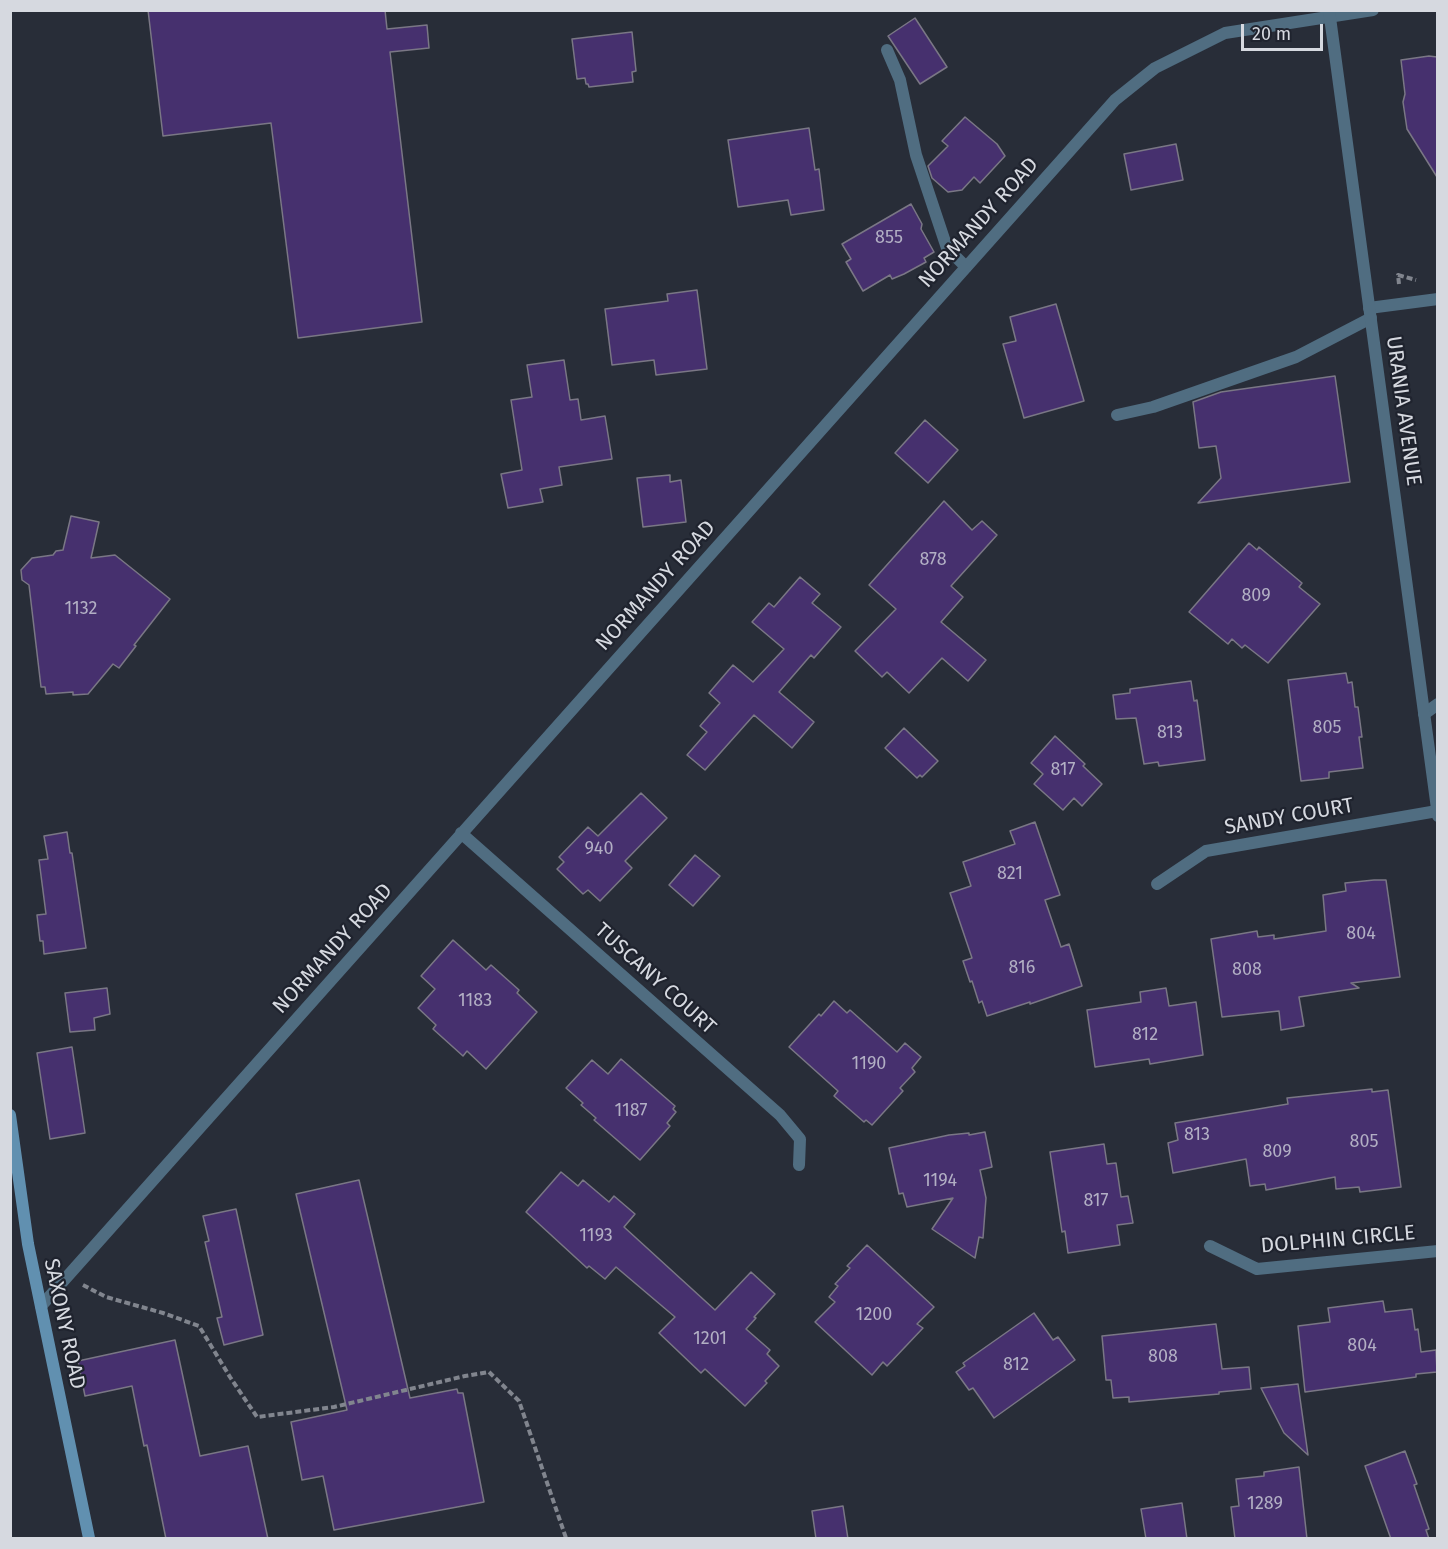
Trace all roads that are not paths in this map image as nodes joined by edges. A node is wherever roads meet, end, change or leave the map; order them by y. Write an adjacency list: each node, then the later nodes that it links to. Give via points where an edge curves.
1 (1372, 10): 2 (street, NORMANDY ROAD)
2 (1330, 13): 4 (street, NORMANDY ROAD, via 1225,33 1155,68 1115,100); 6 (street, URANIA AVENUE)
3 (887, 50): 4 (street, via 900,80 916,155 944,240)
4 (966, 267): 11 (street, NORMANDY ROAD)
5 (1437, 299): 6 (street)
6 (1370, 313): 7 (street, via 1296,357 1153,407); 9 (street, URANIA AVENUE)
7 (1117, 415)
8 (1437, 704): 9 (street)
9 (1424, 714): 10 (street, URANIA AVENUE)
10 (1437, 814): 12 (street, SANDY COURT, via 1206,851)
11 (461, 833): 14 (street, TUSCANY COURT, via 780,1115 800,1139); 17 (street, NORMANDY ROAD)
12 (1157, 884)
13 (10, 1115): 17 (main road, SAXONY ROAD)
14 (799, 1165)
15 (1210, 1246): 16 (street, DOLPHIN CIRCLE, via 1257,1269)
16 (1437, 1251)
17 (40, 1306): 18 (main road, SAXONY ROAD)
18 (89, 1539)

